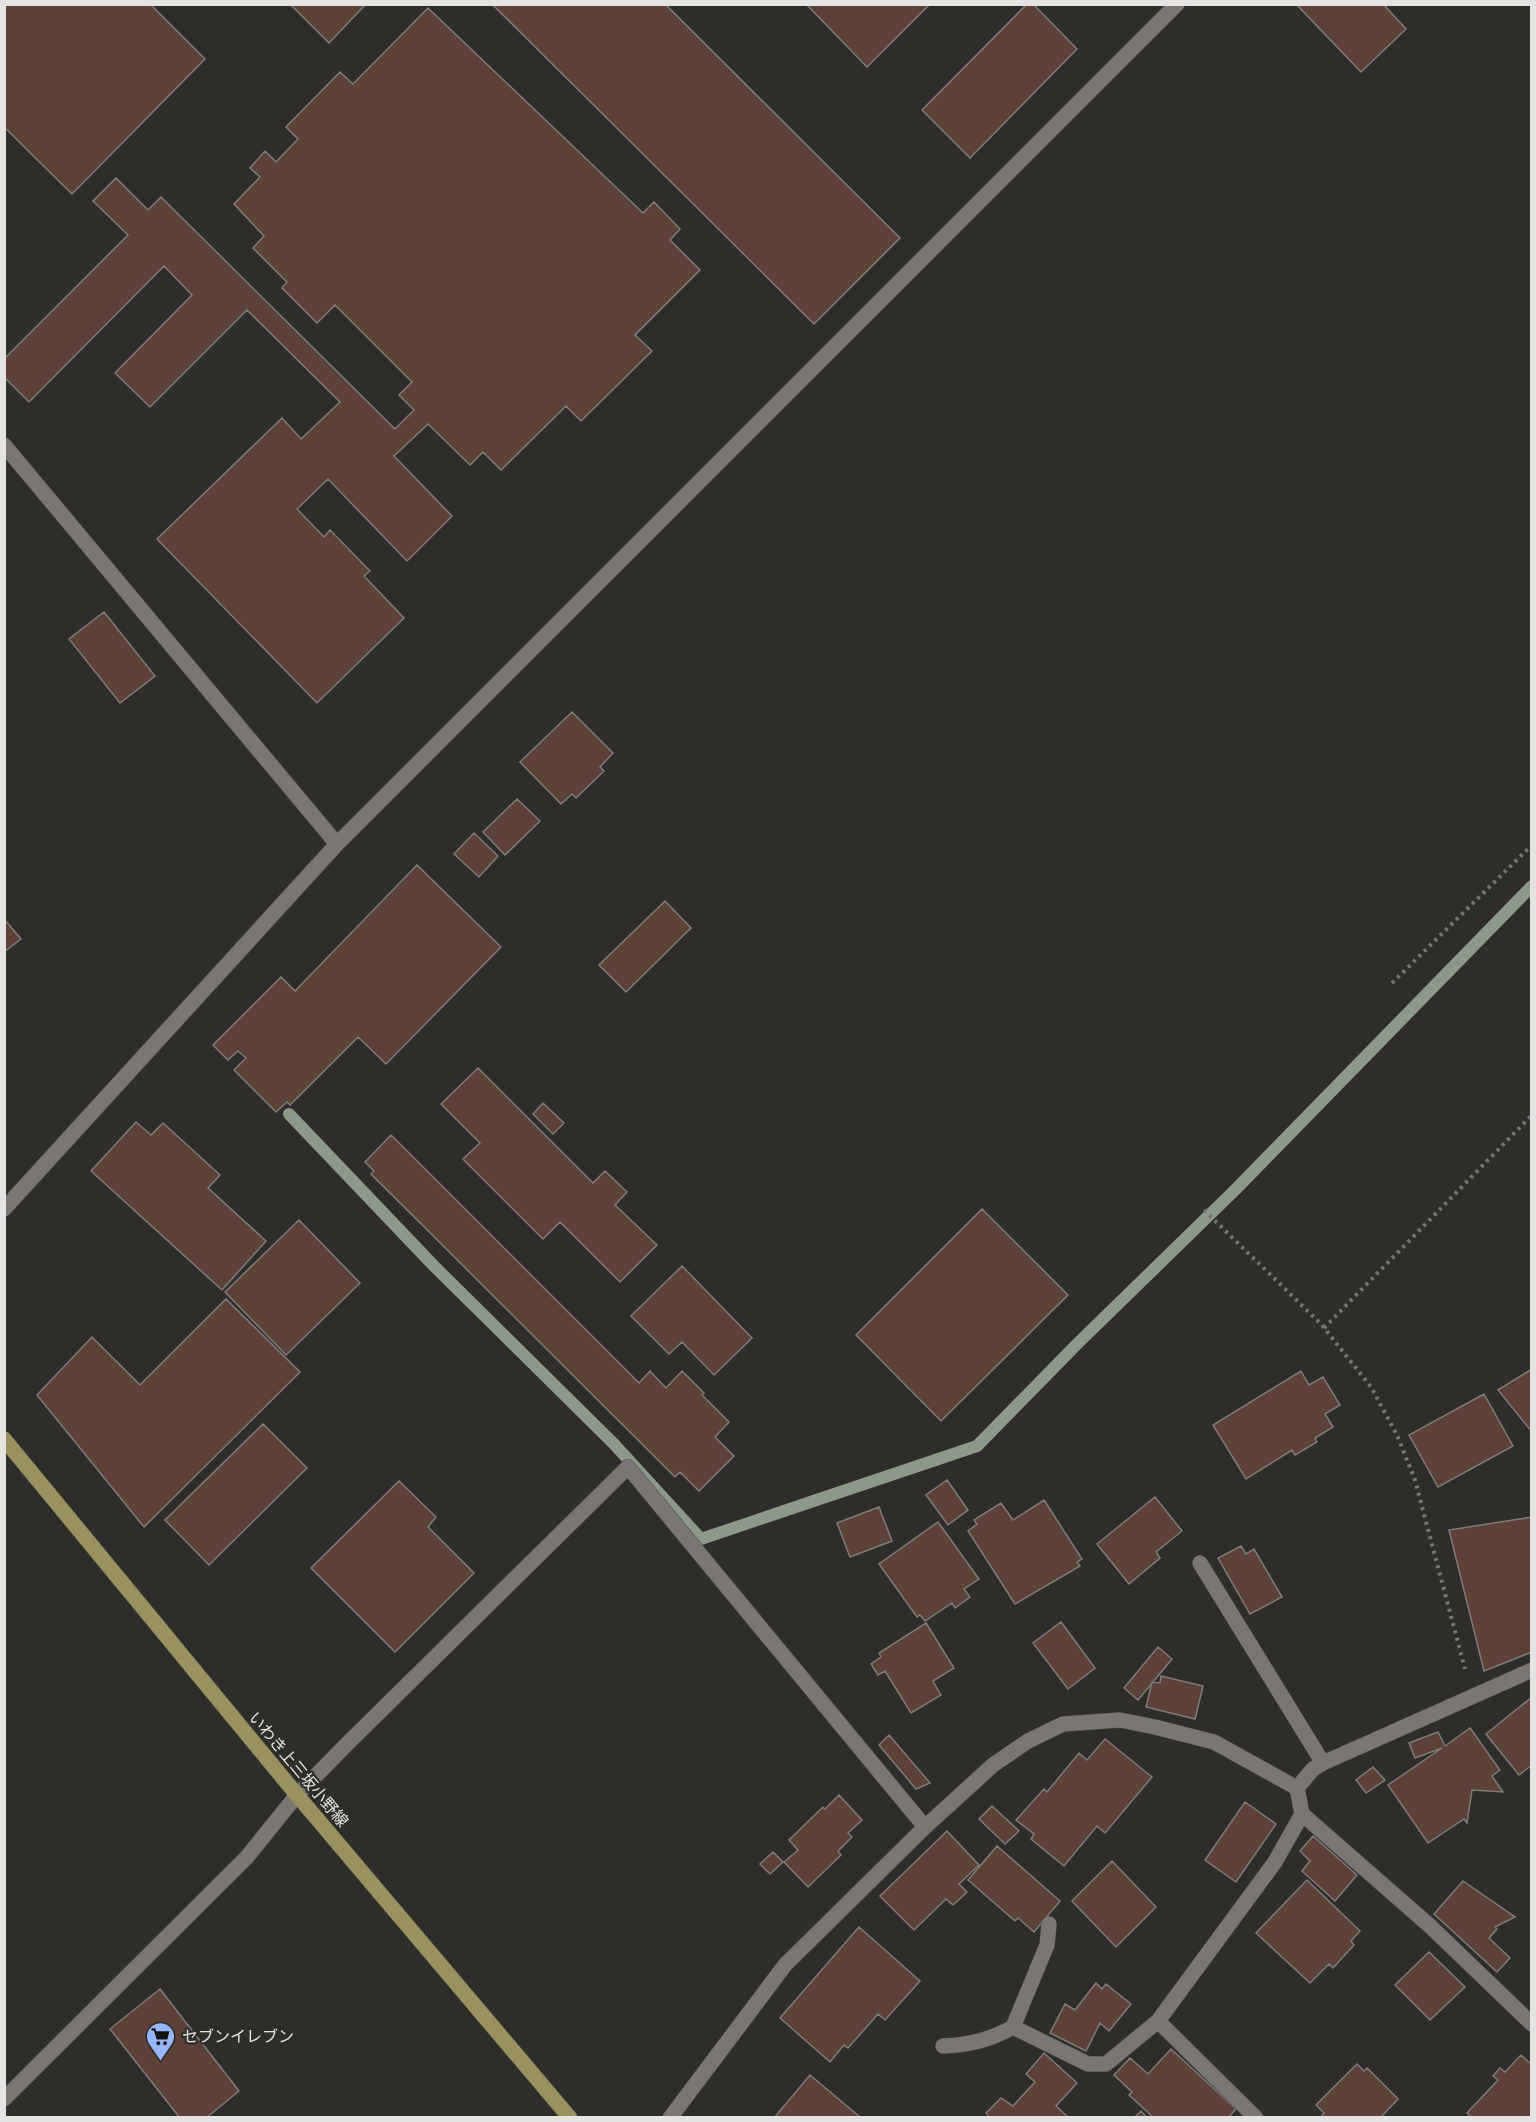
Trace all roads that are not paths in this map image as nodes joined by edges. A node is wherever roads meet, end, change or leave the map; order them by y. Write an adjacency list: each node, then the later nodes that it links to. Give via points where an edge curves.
1 (1177, 4): 3 (street)
2 (4, 445): 3 (street)
3 (338, 844): 4 (street)
4 (4, 1209)
5 (4, 1439): 10 (main road, いわき上三坂小野線)
6 (1200, 1563): 8 (street)
7 (1532, 1670): 8 (street)
8 (1323, 1763): 9 (street)
9 (1297, 1788): 11 (street); 12 (street, via 1214,1742 1120,1720 1063,1724 993,1765)
10 (297, 1795): 12 (street, via 628,1467); 18 (street, via 247,1857); 19 (main road, いわき上三坂小野線)
11 (1302, 1814): 14 (street, via 1275,1862); 15 (street, via 1430,1926)
12 (925, 1827): 20 (street, via 784,1965)
13 (1049, 1924): 16 (street, via 1047,1946)
14 (1158, 2021): 16 (street, via 1106,2064 1088,2064); 21 (street)
15 (1532, 2024)
16 (1013, 2027): 17 (street, via 979,2042)
17 (943, 2046)
18 (4, 2099)
19 (570, 2118)
20 (670, 2118)
21 (1256, 2118)

